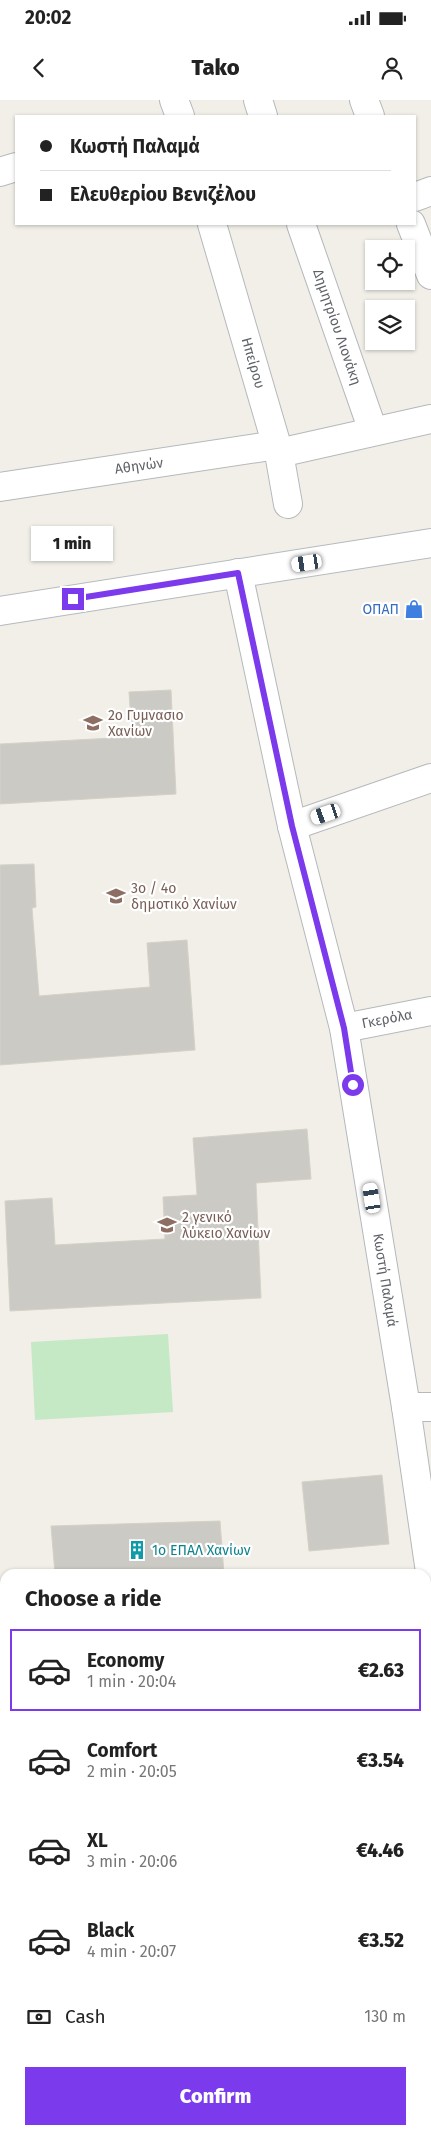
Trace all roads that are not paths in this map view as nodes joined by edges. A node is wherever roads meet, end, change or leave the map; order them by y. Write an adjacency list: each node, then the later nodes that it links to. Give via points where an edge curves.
1 (258, 100): 3 (street)
2 (364, 100): 4 (street)
3 (263, 115)
4 (370, 115)
5 (15, 167): 6 (street)
6 (0, 172)
7 (431, 191): 8 (street)
8 (416, 197)
9 (212, 225): 15 (street, Ηπείρου)
10 (301, 225): 14 (street, Δημητρίου Λιονάκη)
11 (411, 225): 12 (street)
12 (431, 275)
13 (431, 419): 14 (street, Αθηνών)
14 (373, 431): 15 (street, Αθηνών)
15 (278, 449): 16 (street, Αθηνών); 17 (street, Ηπείρου)
16 (0, 487)
17 (288, 504)
18 (431, 543): 19 (street)
19 (238, 573): 20 (street); 22 (street, Κωστή Παλαμά)
20 (0, 611)
21 (430, 781): 22 (street)
22 (292, 826): 24 (street, Κωστή Παλαμά)
23 (431, 1011): 24 (street, Γκερόλα)
24 (344, 1028): 25 (street, Κωστή Παλαμά)
25 (418, 1407): 26 (street, Κωστή Παλαμά)
26 (430, 1569)

